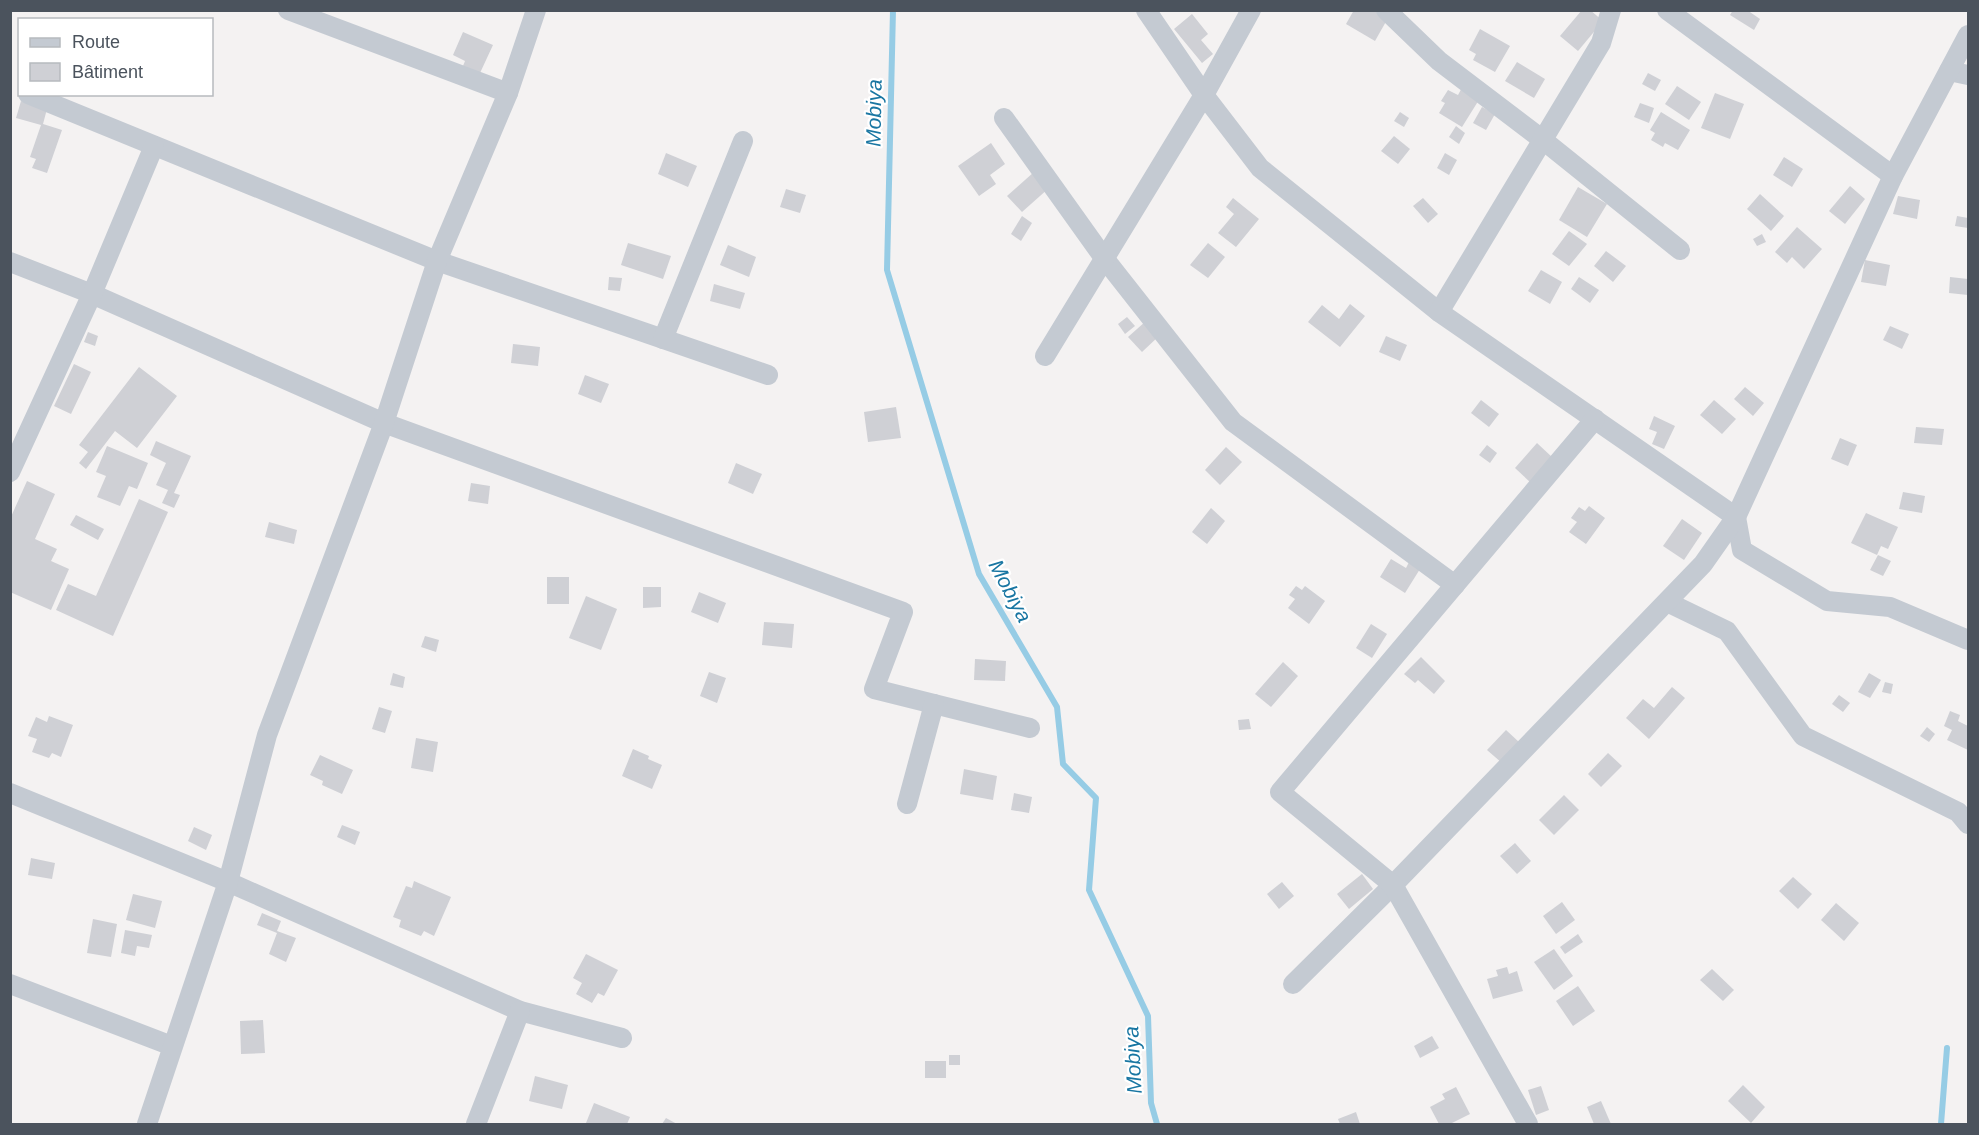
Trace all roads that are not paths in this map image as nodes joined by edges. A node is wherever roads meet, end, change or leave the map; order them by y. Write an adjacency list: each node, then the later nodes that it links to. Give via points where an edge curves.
1 (288, 10): 11 (street)
2 (536, 10): 11 (street)
3 (1146, 10): 12 (street)
4 (1251, 10): 12 (street)
5 (1386, 10): 15 (street, via 1439,61)
6 (1611, 10): 15 (street, via 1601,43)
7 (1667, 10): 18 (street)
8 (1968, 35): 9 (street)
9 (1949, 71): 10 (street); 18 (street)
10 (1968, 75)
11 (508, 93): 21 (street)
12 (1204, 95): 20 (street); 24 (street, via 1260,168)
13 (33, 96): 17 (street)
14 (1004, 118): 20 (street)
15 (1543, 140): 19 (street); 24 (street)
16 (743, 141): 25 (street)
17 (154, 147): 21 (street); 23 (street)
18 (1893, 176): 31 (street)
19 (1680, 250)
20 (1104, 258): 26 (street); 32 (street, via 1233,422)
21 (437, 261): 25 (street); 29 (street)
22 (10, 262): 23 (street)
23 (92, 294): 29 (street); 30 (street)
24 (1439, 312): 28 (street)
25 (663, 339): 27 (street)
26 (1045, 356)
27 (768, 375)
28 (1595, 420): 31 (street); 32 (street)
29 (384, 423): 35 (street, via 903,612 874,689); 40 (street, via 267,735)
30 (10, 472)
31 (1736, 517): 33 (street, via 1703,564); 34 (street, via 1742,550 1827,601 1890,607)
32 (1455, 585): 41 (street, via 1280,792)
33 (1667, 602): 39 (street, via 1727,631 1803,735 1958,813); 41 (street)
34 (1968, 640)
35 (934, 704): 36 (street); 38 (street)
36 (1030, 728)
37 (10, 793): 40 (street)
38 (907, 804)
39 (1968, 824)
40 (228, 882): 44 (street); 46 (street)
41 (1393, 885): 43 (street); 49 (street)
42 (10, 984): 46 (street)
43 (1293, 984)
44 (520, 1011): 45 (street); 48 (street)
45 (622, 1038)
46 (172, 1046): 47 (street)
47 (147, 1125)
48 (476, 1125)
49 (1528, 1125)

